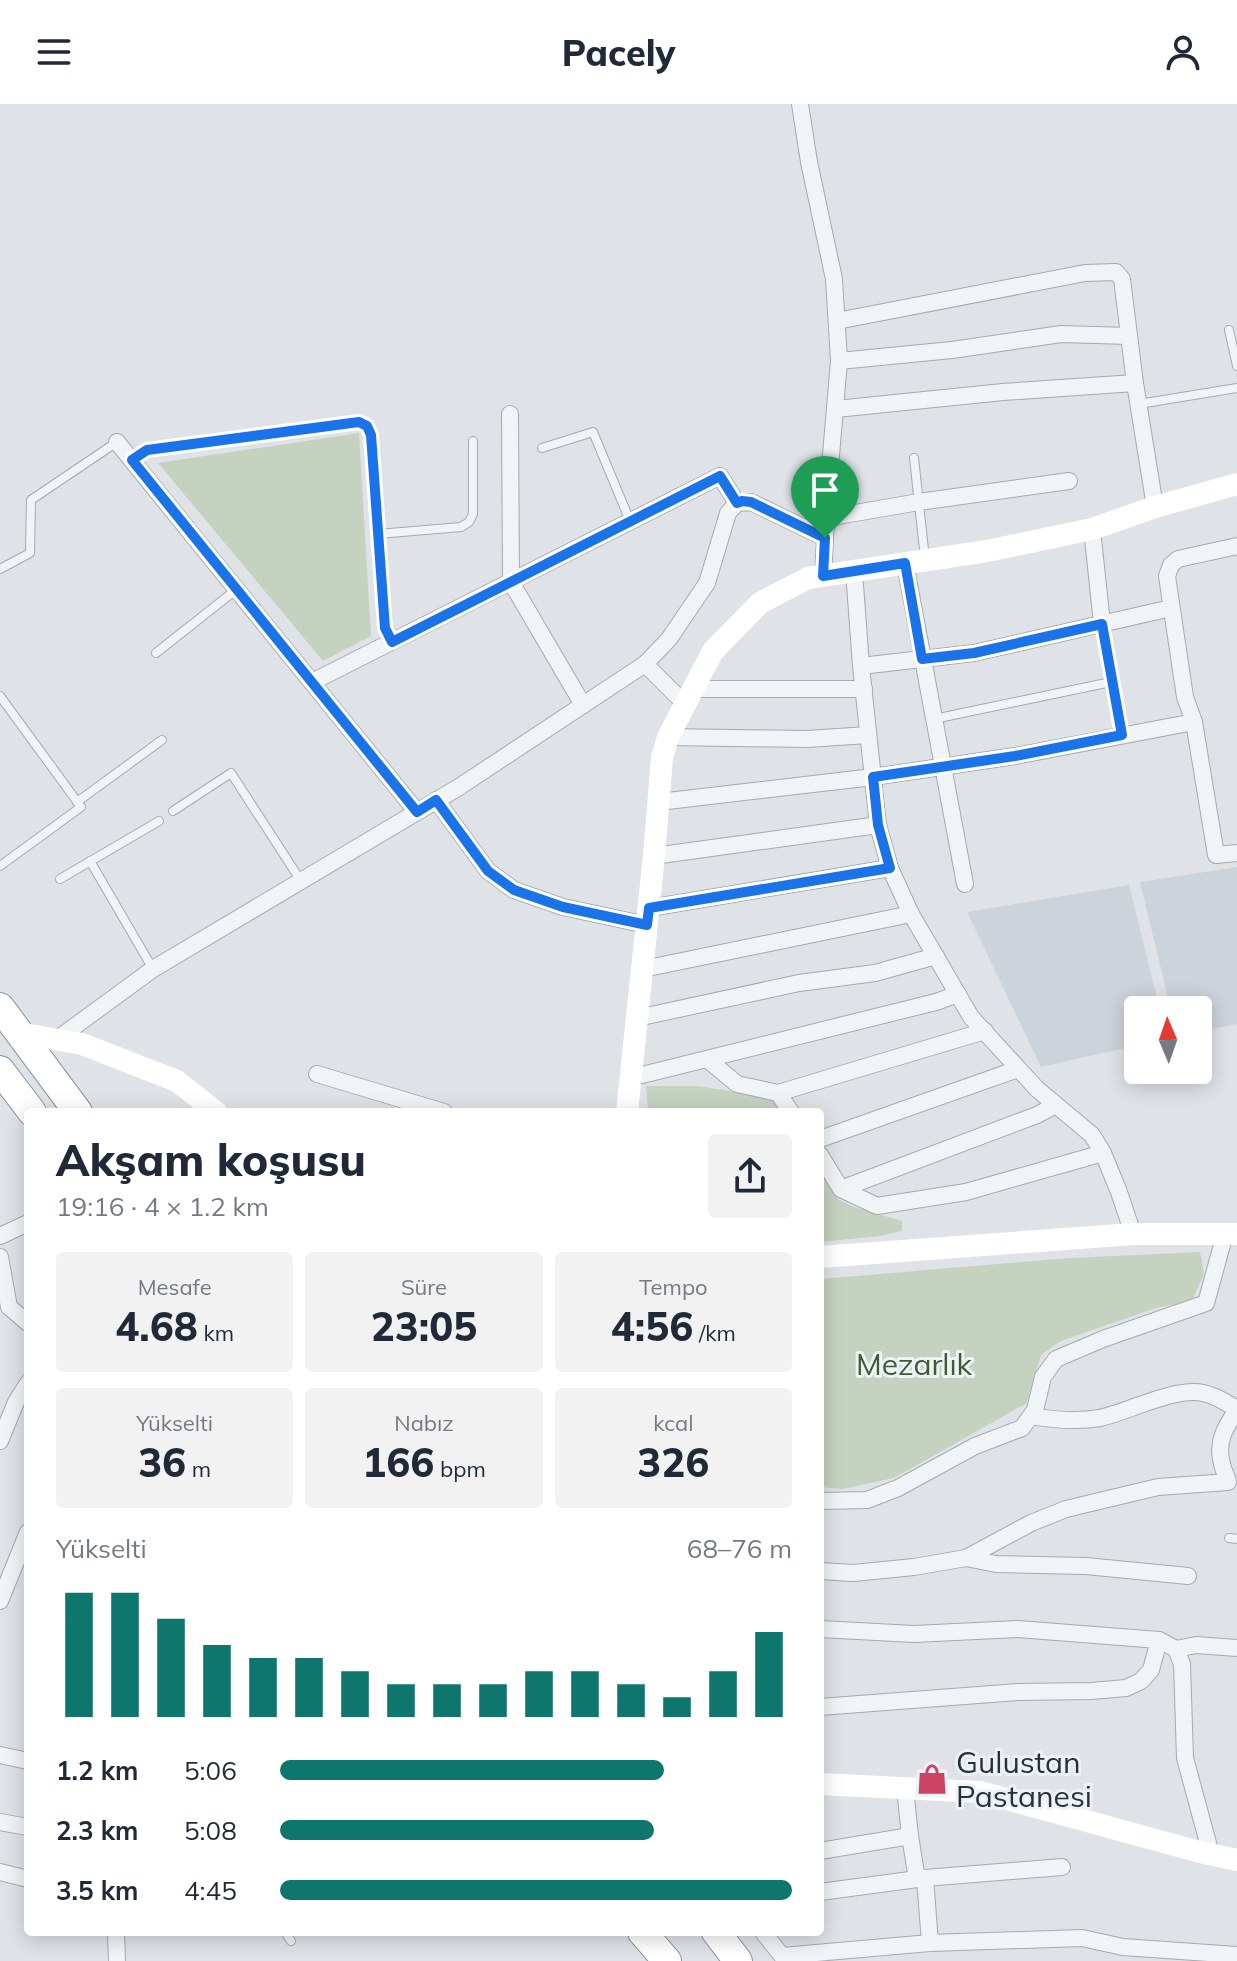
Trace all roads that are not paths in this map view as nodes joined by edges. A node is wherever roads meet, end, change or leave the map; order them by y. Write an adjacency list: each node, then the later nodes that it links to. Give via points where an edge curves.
1 (800, 104): 2 (street, via 834,279)
2 (837, 321): 4 (street, via 1085,273 1116,272 1122,279); 5 (street)
3 (1229, 330): 6 (lane)
4 (1129, 336): 5 (street, via 1061,334); 7 (street)
5 (839, 361): 10 (street)
6 (1237, 366)
7 (1135, 383): 9 (street); 10 (street)
8 (1237, 388): 9 (lane)
9 (1138, 404): 21 (street)
10 (836, 409): 22 (street)
11 (510, 414): 32 (street)
12 (473, 441): 25 (lane, via 469,522)
13 (117, 442): 16 (street); 29 (lane, via 31,500 30,553)
14 (542, 448): 23 (lane, via 593,432)
15 (914, 458): 19 (lane)
16 (132, 460): 25 (lane, via 147,450 359,422 371,435); 33 (street)
17 (1069, 481): 19 (street)
18 (1237, 484): 21 (street)
19 (919, 502): 22 (street); 28 (lane)
20 (737, 503): 23 (street, via 720,476); 26 (street, via 751,502); 39 (street, via 728,513 707,583)
21 (1155, 507): 24 (street)
22 (826, 518): 26 (street)
23 (630, 521): 32 (street)
24 (1092, 529): 28 (street); 35 (street)
25 (378, 534): 36 (lane, via 385,628)
26 (825, 538): 31 (street)
27 (1237, 546): 34 (street, via 1174,562 1167,576)
28 (915, 562): 30 (street); 38 (street)
29 (0, 569)
30 (854, 571): 31 (street); 40 (street)
31 (823, 576): 45 (street, via 808,578 760,603 713,651)
32 (511, 582): 36 (street); 46 (street)
33 (237, 589): 37 (lane); 41 (street)
34 (1171, 608): 35 (street); 48 (street)
35 (1102, 624): 38 (street, via 974,653); 42 (lane)
36 (392, 642): 41 (street)
37 (156, 653)
38 (922, 659): 40 (street); 47 (street)
39 (645, 664): 45 (street, via 678,697); 46 (street)
40 (861, 666): 43 (street)
41 (312, 682): 59 (street)
42 (1111, 682): 47 (lane); 50 (lane)
43 (864, 689): 45 (street); 49 (street)
44 (0, 696): 56 (lane)
45 (690, 696): 51 (street)
46 (583, 705): 55 (street)
47 (933, 719): 53 (street)
48 (1194, 722): 50 (street); 62 (street, via 1216,855)
49 (868, 735): 51 (street); 54 (street)
50 (1122, 735): 53 (street)
51 (668, 737): 57 (street)
52 (162, 740): 56 (lane)
53 (942, 767): 54 (street); 69 (street)
54 (873, 777): 57 (street); 61 (street)
55 (436, 800): 59 (street); 71 (street, via 488,871 514,890 563,907)
56 (77, 802): 65 (lane, via 81,807)
57 (659, 802): 63 (street)
58 (173, 811): 68 (lane, via 231,773)
59 (417, 812): 68 (street)
60 (159, 821): 64 (lane)
61 (878, 825): 63 (street); 66 (street)
62 (1237, 853)
63 (654, 856): 71 (street)
64 (90, 861): 67 (lane); 73 (lane)
65 (0, 866)
66 (890, 868): 70 (street); 71 (street)
67 (60, 879)
68 (302, 882): 73 (street)
69 (965, 884)
70 (911, 914): 72 (street); 74 (street)
71 (648, 916): 74 (street)
72 (936, 956): 75 (street); 77 (street, via 875,973 799,983)
73 (153, 969): 80 (street)
74 (643, 969): 77 (street)
75 (958, 994): 78 (street); 81 (street)
76 (0, 1007): 79 (highway)
77 (637, 1018): 92 (street)
78 (985, 1031): 82 (street); 86 (street)
79 (18, 1033): 80 (street); 89 (highway)
80 (56, 1040): 90 (street, via 82,1044 177,1081)
81 (707, 1059): 85 (street); 86 (street, via 737,1084)
82 (1018, 1069): 87 (street); 94 (street)
83 (0, 1070): 88 (highway)
84 (317, 1074): 91 (street)
85 (642, 1075)
86 (778, 1093): 93 (street)
87 (1056, 1105): 95 (street, via 1092,1135); 97 (street)
88 (29, 1108)
89 (75, 1108)
90 (211, 1108)
91 (431, 1108)
92 (627, 1108)
93 (788, 1108)
94 (824, 1138)
95 (1103, 1153): 97 (street, via 966,1192 902,1203 877,1206); 99 (street)
96 (824, 1161): 97 (street)
97 (841, 1189)
98 (24, 1225): 101 (street)
99 (1133, 1234): 100 (street); 103 (street)
100 (1231, 1234): 108 (street, via 1206,1303 1056,1359 1043,1377)
101 (0, 1236)
102 (0, 1257): 104 (street)
103 (824, 1257)
104 (5, 1313): 105 (street)
105 (24, 1321)
106 (24, 1389): 109 (street)
107 (1237, 1410): 108 (street, via 1204,1393 1187,1393 1099,1418 1057,1421); 112 (street, via 1220,1442 1228,1482 1158,1487 1066,1509)
108 (1031, 1416): 110 (street, via 1022,1428 975,1446 898,1488 867,1500)
109 (0, 1441)
110 (824, 1501)
111 (24, 1542): 115 (street)
112 (966, 1558): 113 (street, via 853,1573); 114 (street)
113 (824, 1571)
114 (1188, 1576)
115 (0, 1601)
116 (824, 1629): 117 (street, via 914,1634 1018,1629)
117 (1159, 1640): 119 (street); 120 (street, via 1151,1670 1126,1688)
118 (1237, 1648): 119 (street)
119 (1176, 1649): 129 (street, via 1182,1664 1185,1758)
120 (824, 1707)
121 (0, 1755): 122 (street)
122 (24, 1760)
123 (824, 1784): 124 (street)
124 (905, 1788): 127 (street); 129 (street, via 981,1792)
125 (0, 1822): 126 (street)
126 (24, 1826)
127 (910, 1836): 128 (street); 134 (street)
128 (824, 1850)
129 (1211, 1854): 130 (street)
130 (1237, 1860)
131 (1062, 1867): 134 (street)
132 (0, 1872): 133 (street)
133 (24, 1878)
134 (921, 1879): 135 (street); 142 (street)
135 (824, 1891)
136 (116, 1936): 145 (street)
137 (288, 1936): 141 (lane)
138 (645, 1936): 146 (highway)
139 (719, 1936): 147 (highway)
140 (766, 1936): 144 (street)
141 (291, 1941)
142 (930, 1943): 143 (street, via 1082,1938 1123,1947); 144 (street)
143 (1237, 1955)
144 (784, 1959)
145 (117, 1961)
146 (667, 1961)
147 (738, 1961)

